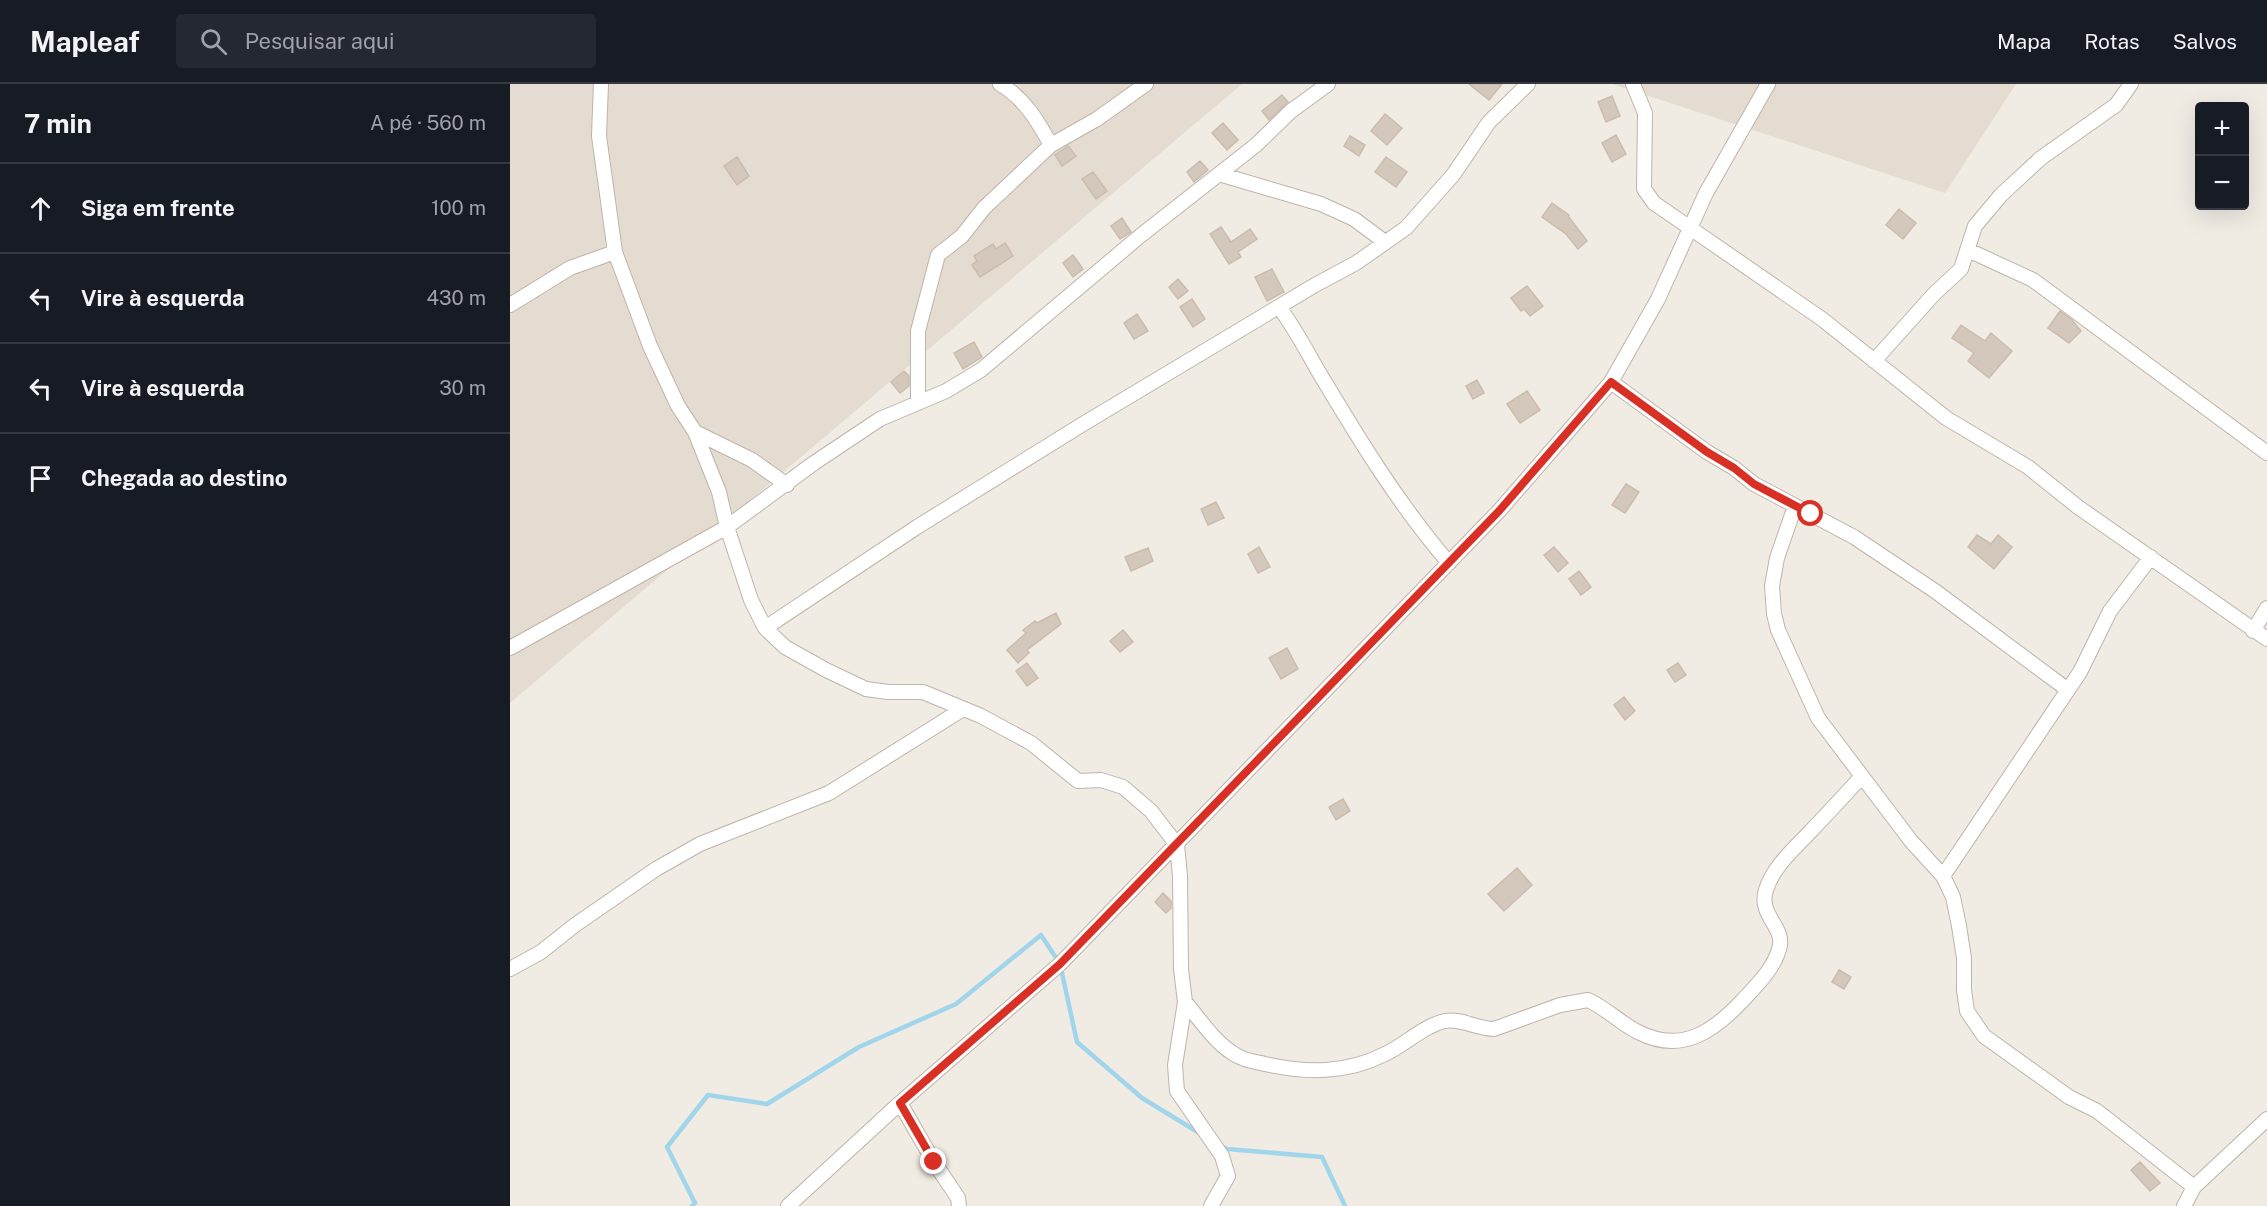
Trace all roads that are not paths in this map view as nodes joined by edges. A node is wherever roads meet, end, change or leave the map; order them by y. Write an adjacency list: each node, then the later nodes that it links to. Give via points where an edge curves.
1 (602, 84): 14 (street, via 599,136)
2 (1000, 84): 9 (street, via 1030,109)
3 (1146, 84): 9 (street)
4 (1328, 84): 10 (street)
5 (1528, 84): 12 (street, via 1489,122 1453,175 1406,228)
6 (1633, 84): 11 (street, via 1645,113 1644,189 1665,212)
7 (1768, 84): 11 (street)
8 (2131, 84): 13 (street, via 2116,105 2041,158 2001,195 1974,226)
9 (1051, 145): 19 (street, via 984,208 962,236 938,255 918,331)
10 (1219, 174): 12 (street, via 1321,204 1354,219); 19 (street, via 981,370)
11 (1691, 227): 17 (street, via 1822,319); 18 (street, via 1658,299)
12 (1385, 243): 16 (street)
13 (1968, 250): 17 (street, via 1961,269); 21 (street, via 2033,280)
14 (615, 252): 15 (street, via 570,268); 20 (street, via 650,346 678,406)
15 (510, 305)
16 (1279, 307): 26 (street, via 1417,527); 28 (street, via 917,527)
17 (1874, 361): 25 (street, via 1946,418 2028,467)
18 (1611, 382): 23 (street, via 1754,484); 26 (street)
19 (918, 403): 22 (street, via 880,418)
20 (695, 432): 22 (street, via 752,460); 24 (street, via 719,492)
21 (2267, 453)
22 (787, 485): 24 (street)
23 (1795, 506): 32 (street, via 1854,537 1926,585); 34 (street, via 1777,558 1772,586 1774,614 1818,718)
24 (727, 527): 28 (street, via 751,600); 31 (street)
25 (2151, 557): 29 (street); 32 (street, via 2110,611)
26 (1449, 563): 35 (street)
27 (2267, 608): 29 (street)
28 (765, 628): 33 (street, via 785,647 866,689 923,692)
29 (2253, 631): 30 (street)
30 (2267, 639)
31 (510, 648)
32 (2068, 690): 36 (street)
33 (963, 709): 35 (street, via 1031,743 1078,781 1101,780 1123,787 1151,811); 37 (street, via 829,793 700,844 656,869 541,952)
34 (1862, 776): 36 (street); 38 (street, via 1776,867 1764,903 1780,938 1774,962 1718,1025 1700,1036 1677,1041 1654,1038 1639,1033 1588,1000 1560,1005 1494,1029 1447,1021 1373,1059 1323,1072 1300,1071 1235,1055)
35 (1177, 844): 38 (street); 39 (street, via 1060,964)
36 (1942, 876): 41 (street, via 1953,897 1964,958 1967,1011 1974,1024 1984,1036 2069,1097 2097,1112)
37 (510, 969)
38 (1185, 1002): 44 (street, via 1175,1065 1177,1091 1222,1156 1228,1176)
39 (900, 1103): 42 (street); 43 (street, via 958,1198)
40 (2267, 1119): 41 (street)
41 (2194, 1187): 45 (street)
42 (788, 1206)
43 (959, 1206)
44 (1211, 1206)
45 (2184, 1206)

